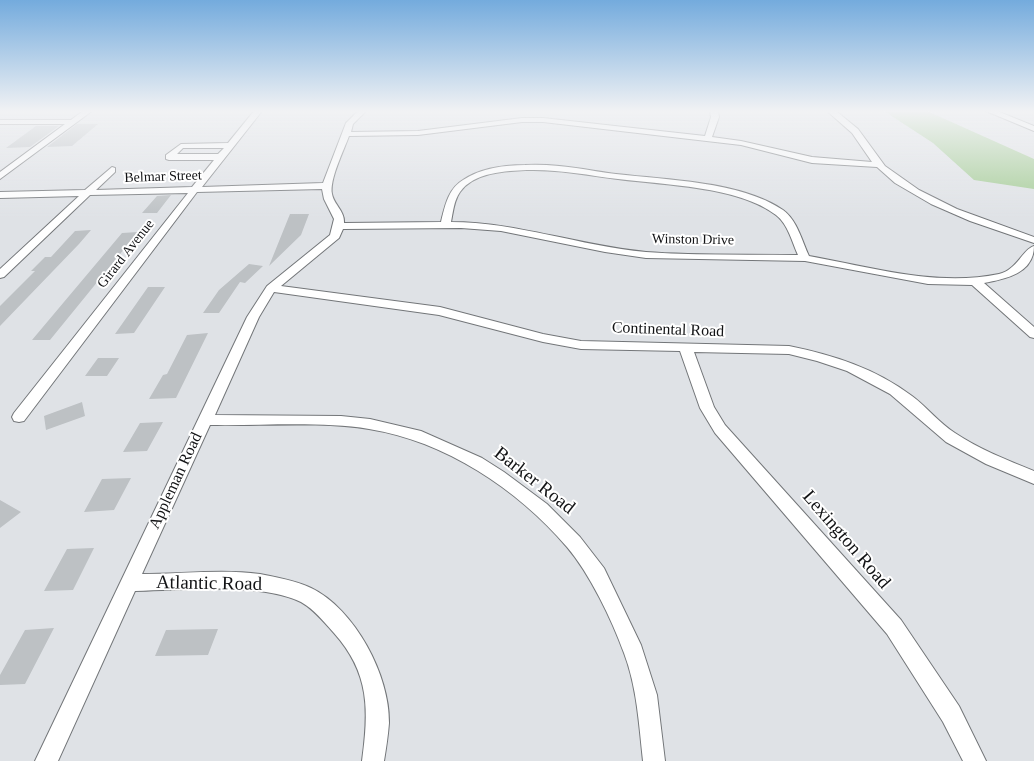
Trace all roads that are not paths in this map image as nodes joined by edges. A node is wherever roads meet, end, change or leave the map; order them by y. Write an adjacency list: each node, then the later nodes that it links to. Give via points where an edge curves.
1 (40, 147): 10 (street)
2 (181, 147): 7 (street, via 170,158)
3 (229, 147): 7 (street, Girard Avenue)
4 (341, 147): 11 (street)
5 (760, 147): 8 (street, via 812,160)
6 (865, 147): 8 (street)
7 (220, 157): 12 (street, Girard Avenue)
8 (879, 165): 17 (street, via 930,200 985,224)
9 (112, 170): 13 (street)
10 (0, 176)
11 (327, 186): 12 (street, Belmar Street); 16 (street, via 331,204 340,216)
12 (195, 190): 13 (street, Belmar Street); 25 (street, Girard Avenue)
13 (86, 193): 14 (street, Belmar Street); 20 (street)
14 (0, 195)
15 (445, 225): 16 (street, Winston Drive); 19 (street, Winston Drive, via 502,228 646,255); 19 (street, via 451,199 466,182 503,169 539,167 719,190 746,197 786,218)
16 (340, 226): 22 (street, Appleman Road, via 331,240)
17 (1034, 240)
18 (1034, 249): 21 (street, Winston Drive, via 1020,268 1005,276)
19 (804, 258): 21 (street, Winston Drive, via 928,281)
20 (0, 275)
21 (975, 281): 23 (street)
22 (271, 288): 24 (street, Continental Road, via 440,311 582,345); 26 (street, Appleman Road, via 253,316)
23 (1034, 334)
24 (686, 349): 27 (street, Continental Road, via 789,350 837,360 907,399 949,437); 32 (street, Lexington Road, via 707,408 720,429 894,627 950,714)
25 (19, 417)
26 (204, 420): 28 (street, Appleman Road); 31 (street, Barker Road, via 370,424 421,437 476,462 498,476 568,536 597,574 634,652 646,695)
27 (1034, 478)
28 (128, 583): 29 (street, Appleman Road); 30 (street, Atlantic Road, via 261,583 306,595 324,608 353,639 372,683 378,722)
29 (46, 761)
30 (373, 761)
31 (654, 761)
32 (975, 761)

